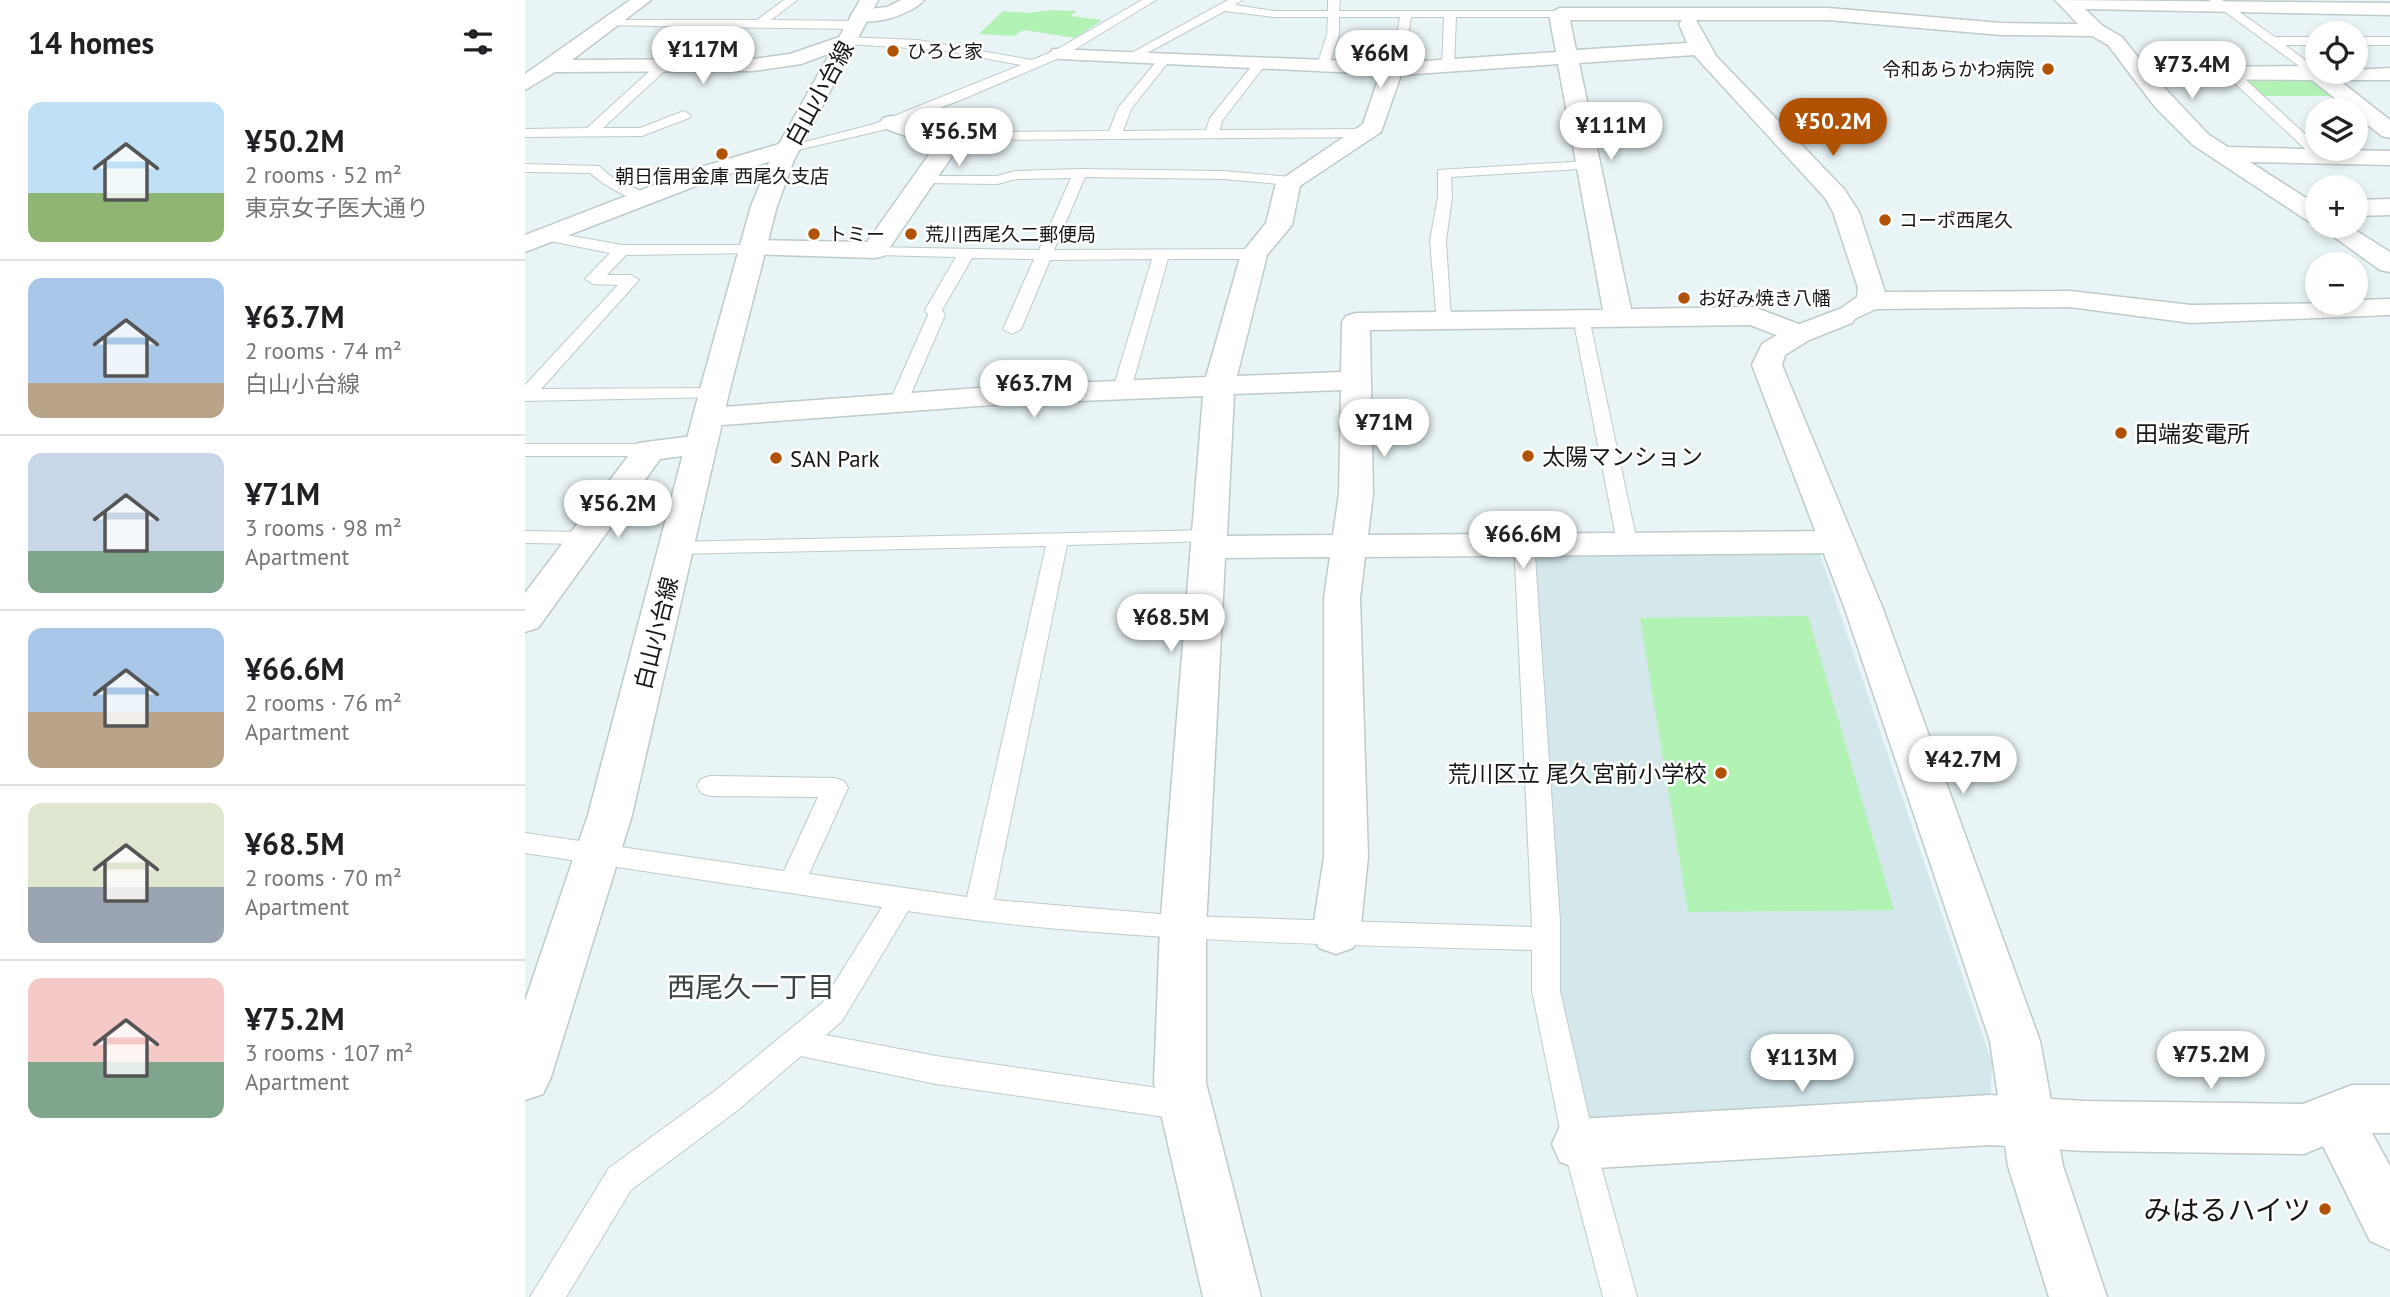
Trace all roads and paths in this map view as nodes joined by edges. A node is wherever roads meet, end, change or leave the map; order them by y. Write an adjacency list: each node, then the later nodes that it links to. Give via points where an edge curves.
1 (642, 0): 20 (street)
2 (791, 0): 22 (lane)
3 (915, 0): 19 (street, via 891,13)
4 (1126, 0): 8 (lane)
5 (1236, 0): 11 (lane)
6 (1335, 0): 15 (lane)
7 (1448, 0): 18 (lane)
8 (1146, 2): 29 (lane)
9 (2067, 2): 10 (street); 23 (street)
10 (2220, 4): 14 (street); 24 (lane)
11 (1223, 7): 15 (lane, via 1255,13); 30 (lane)
12 (1682, 7): 13 (street); 17 (street); 28 (street)
13 (1864, 8): 23 (street, via 2001,29)
14 (2390, 9)
15 (1334, 14): 16 (lane); 39 (lane, via 1333,35)
16 (1406, 14): 18 (lane); 40 (lane)
17 (1559, 14): 18 (lane); 31 (street)
18 (1449, 15): 38 (lane)
19 (859, 20): 22 (lane); 33 (street, via 794,60); 34 (lane, via 908,43 972,50); 58 (street, 白山小台線)
20 (610, 22): 21 (lane); 37 (street)
21 (710, 22): 22 (lane); 33 (lane)
22 (762, 22)
23 (2096, 30): 42 (street, via 2115,41)
24 (2272, 41): 25 (lane); 36 (lane)
25 (2305, 41)
26 (2368, 41): 27 (lane)
27 (2390, 41)
28 (1700, 48): 31 (street); 84 (street, via 1835,194 1846,212 1872,288)
29 (1060, 53): 30 (street); 34 (lane)
30 (1130, 57): 32 (street)
31 (1566, 59): 38 (street); 63 (street)
32 (1164, 60): 35 (street); 53 (lane, via 1125,108)
33 (660, 65): 37 (street); 51 (lane)
34 (1032, 65): 49 (lane)
35 (1259, 65): 39 (street); 54 (lane, via 1215,121)
36 (2305, 65)
37 (549, 66): 46 (street)
38 (1448, 67): 40 (street)
39 (1322, 68): 40 (street)
40 (1395, 69): 55 (street, via 1373,127)
41 (2305, 72): 43 (street)
42 (2140, 73): 43 (street); 59 (street, via 2163,102)
43 (2231, 73): 57 (lane)
44 (2368, 73): 45 (street)
45 (2390, 74)
46 (525, 84)
47 (2330, 84): 50 (street)
48 (684, 115): 51 (lane, via 642,132)
49 (891, 123): 56 (street); 58 (lane)
50 (2390, 131)
51 (589, 132): 52 (lane); 65 (lane)
52 (525, 133)
53 (1115, 133): 54 (lane); 56 (lane, via 967,136)
54 (1212, 133): 55 (lane)
55 (1363, 134): 68 (street)
56 (945, 141): 67 (street, via 947,146)
57 (2305, 141)
58 (789, 148): 69 (street); 75 (street, 白山小台線, via 772,183)
59 (2220, 154): 60 (street); 70 (street)
60 (2305, 156)
61 (2368, 157): 62 (street)
62 (2390, 158)
63 (1589, 165): 86 (street); 87 (lane, via 1443,173 1445,197 1438,241)
64 (525, 168): 65 (lane)
65 (548, 168): 69 (lane, via 594,169 609,182)
66 (1080, 173): 67 (lane, via 997,180); 68 (lane); 81 (lane)
67 (924, 179): 77 (street)
68 (1291, 181): 80 (street, via 1279,225)
69 (647, 197): 74 (street)
70 (2305, 206)
71 (2390, 207): 72 (street)
72 (2368, 208)
73 (2350, 238): 82 (street)
74 (532, 241): 76 (lane)
75 (754, 248): 76 (lane); 77 (street); 95 (street, 白山小台線)
76 (622, 250): 93 (lane, via 593,279 631,280)
77 (875, 250): 78 (lane)
78 (967, 252): 81 (lane); 94 (lane, via 942,290 933,310 937,315)
79 (1161, 254): 80 (lane); 81 (lane); 92 (lane)
80 (1254, 254): 91 (street)
81 (1043, 255): 88 (lane)
82 (2390, 264)
83 (2390, 307): 84 (street, via 2191,314 2070,299)
84 (1856, 309): 89 (street)
85 (1581, 318): 86 (street); 87 (street); 103 (lane)
86 (1619, 318): 89 (street, via 1753,316)
87 (1443, 319): 90 (street, via 1356,322)
88 (1012, 329)
89 (1800, 334): 104 (street, via 1772,350 1767,365)
90 (1356, 380): 91 (street); 105 (street, via 1356,494)
91 (1219, 385): 92 (street); 101 (street)
92 (1122, 389): 94 (street)
93 (525, 395): 95 (lane)
94 (898, 403): 95 (street)
95 (708, 418): 97 (street); 106 (street, 白山小台線)
96 (525, 450): 97 (lane)
97 (650, 450): 99 (street)
98 (525, 537): 99 (lane)
99 (585, 538): 107 (street)
100 (1058, 538): 101 (lane); 106 (lane); 113 (lane)
101 (1209, 542): 105 (street); 114 (street)
102 (1524, 542): 103 (street); 105 (street); 116 (lane)
103 (1627, 542): 104 (street)
104 (1836, 542): 123 (street, via 1864,609 2015,1041)
105 (1349, 545): 115 (street, via 1342,598 1346,857)
106 (677, 547): 110 (street, 白山小台線)
107 (530, 604)
108 (710, 786): 111 (lane, via 835,788)
109 (525, 843): 110 (lane)
110 (600, 852): 111 (lane); 118 (street, 白山小台線)
111 (793, 883): 112 (lane)
112 (901, 898): 113 (lane); 117 (lane, via 832,1012)
113 (978, 910): 114 (lane)
114 (1183, 928): 115 (lane); 120 (street, via 1180,1083)
115 (1336, 934): 116 (lane)
116 (1545, 939): 124 (lane, via 1546,991)
117 (796, 1042): 120 (lane, via 936,1070); 126 (lane, via 620,1179)
118 (531, 1043): 119 (street, 白山小台線)
119 (525, 1077)
120 (1187, 1106): 127 (street)
121 (2390, 1109): 122 (street, via 2352,1109)
122 (2335, 1116): 123 (street, via 2304,1129); 125 (street)
123 (2025, 1121): 124 (street); 129 (street, via 2039,1185)
124 (1579, 1144): 128 (lane)
125 (2390, 1222)
126 (548, 1297)
127 (1232, 1297)
128 (1620, 1297)
129 (2078, 1297)

